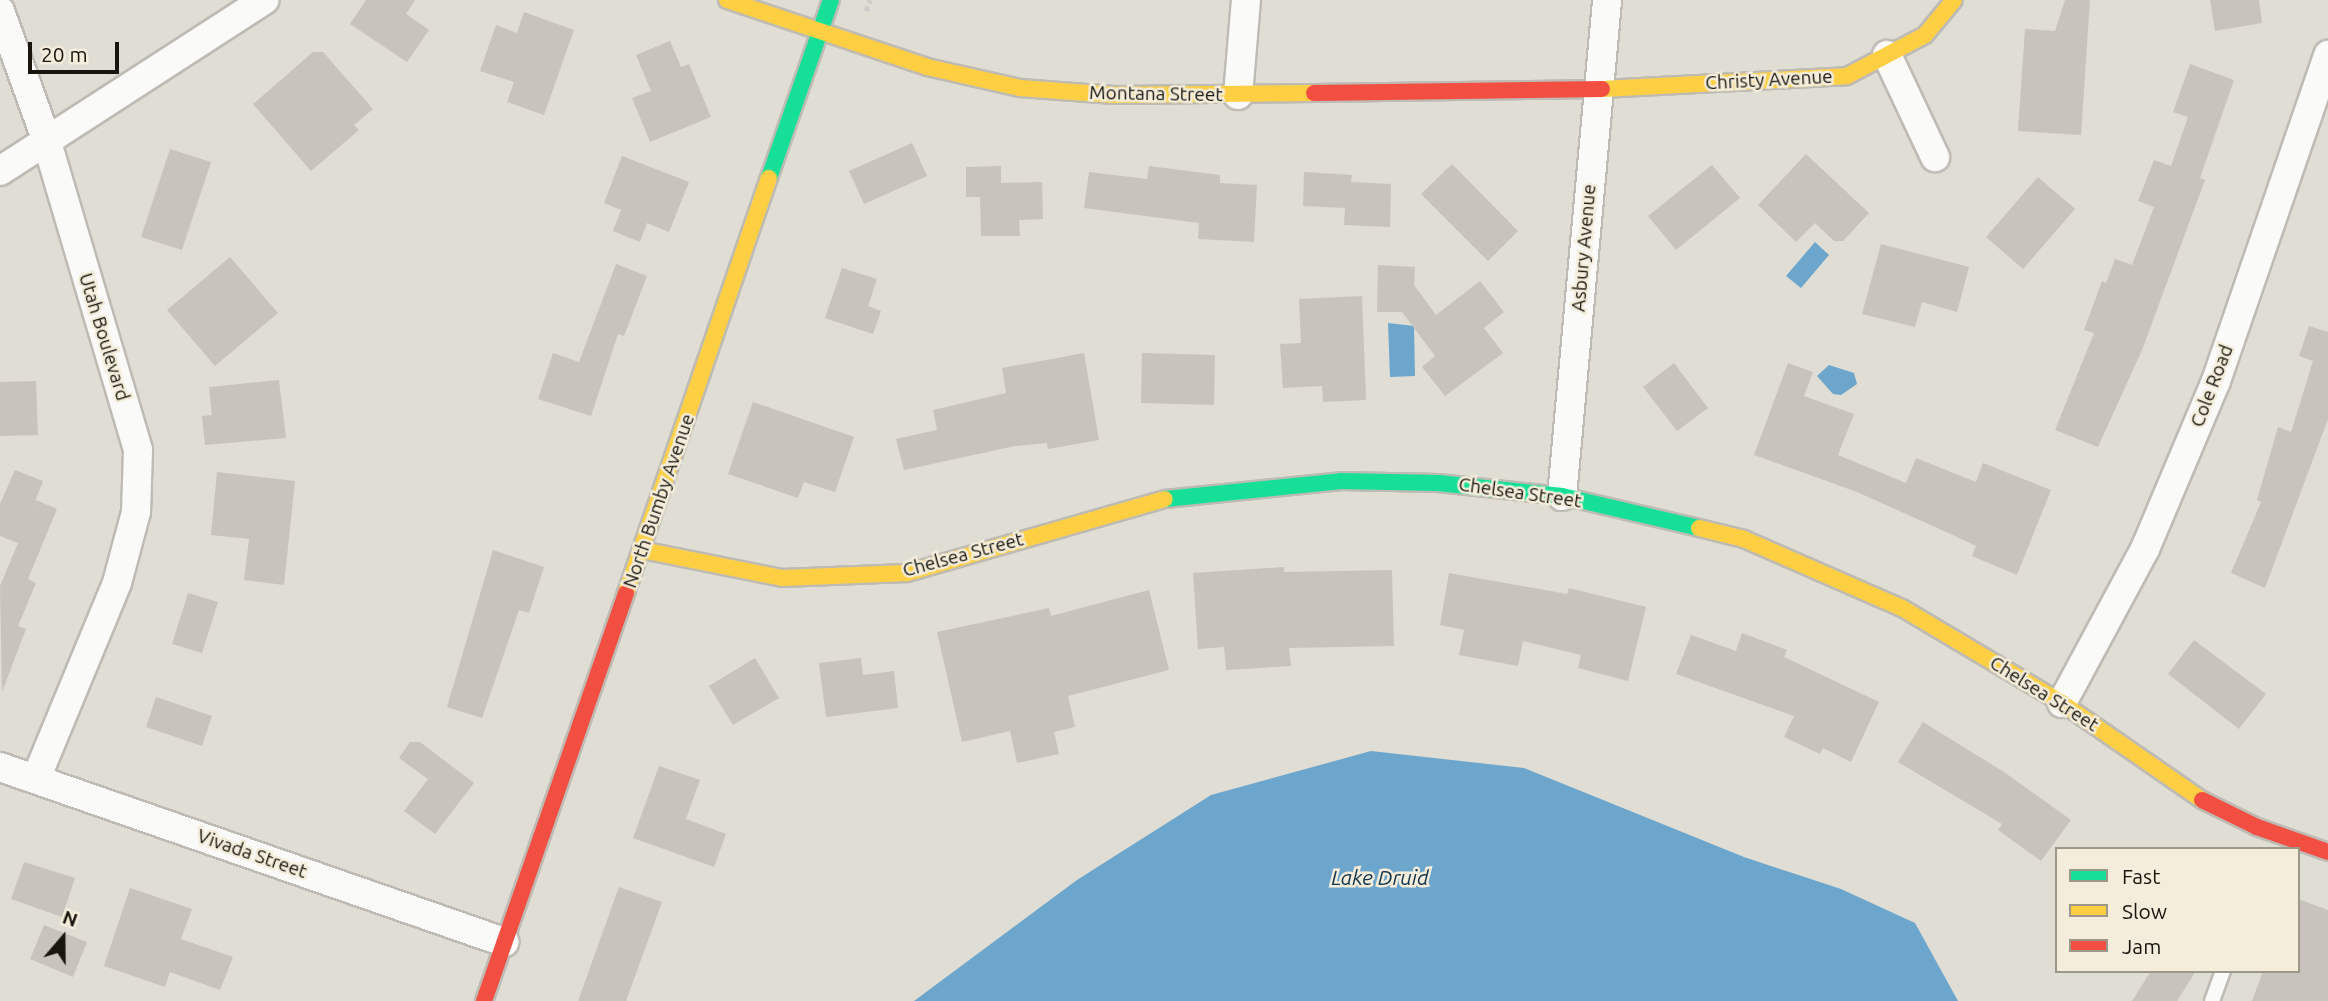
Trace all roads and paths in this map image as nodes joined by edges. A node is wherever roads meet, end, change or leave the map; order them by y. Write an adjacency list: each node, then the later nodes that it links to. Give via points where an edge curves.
1 (264, 0): 13 (street)
2 (727, 0): 8 (street, Montana Street)
3 (831, 0): 8 (street, North Bumby Avenue)
4 (1246, 0): 12 (street)
5 (1607, 0): 11 (street, Asbury Avenue)
6 (1954, 0): 9 (street, Christy Avenue, via 1925,35)
7 (1, 19): 13 (street, Utah Boulevard)
8 (820, 32): 12 (street, Montana Street, via 927,67 1020,88 1114,95); 17 (street, North Bumby Avenue)
9 (1887, 55): 11 (street, Christy Avenue, via 1847,76); 14 (street)
10 (2328, 55): 18 (street, Cole Road, via 2216,381 2145,549)
11 (1599, 89): 12 (street, Montana Street); 16 (street, Asbury Avenue)
12 (1238, 95)
13 (46, 139): 15 (street); 20 (street, Utah Boulevard, via 138,450 136,512 117,583)
14 (1935, 157)
15 (0, 171)
16 (1562, 496): 17 (street, Chelsea Street, via 1438,483 1341,481 1253,487 1146,502 907,573 840,579 782,578); 18 (street, Chelsea Street, via 1744,539 1902,608)
17 (642, 550): 23 (street, North Bumby Avenue)
18 (2062, 703): 21 (street, Chelsea Street, via 2198,798)
19 (0, 767): 20 (street, Vivada Street)
20 (36, 779): 23 (street, Vivada Street)
21 (2274, 842): 22 (street, Chelsea Street)
22 (2328, 852)
23 (504, 942): 25 (street, North Bumby Avenue)
24 (2223, 973): 26 (lane)
25 (484, 1001)
26 (2212, 1001)

